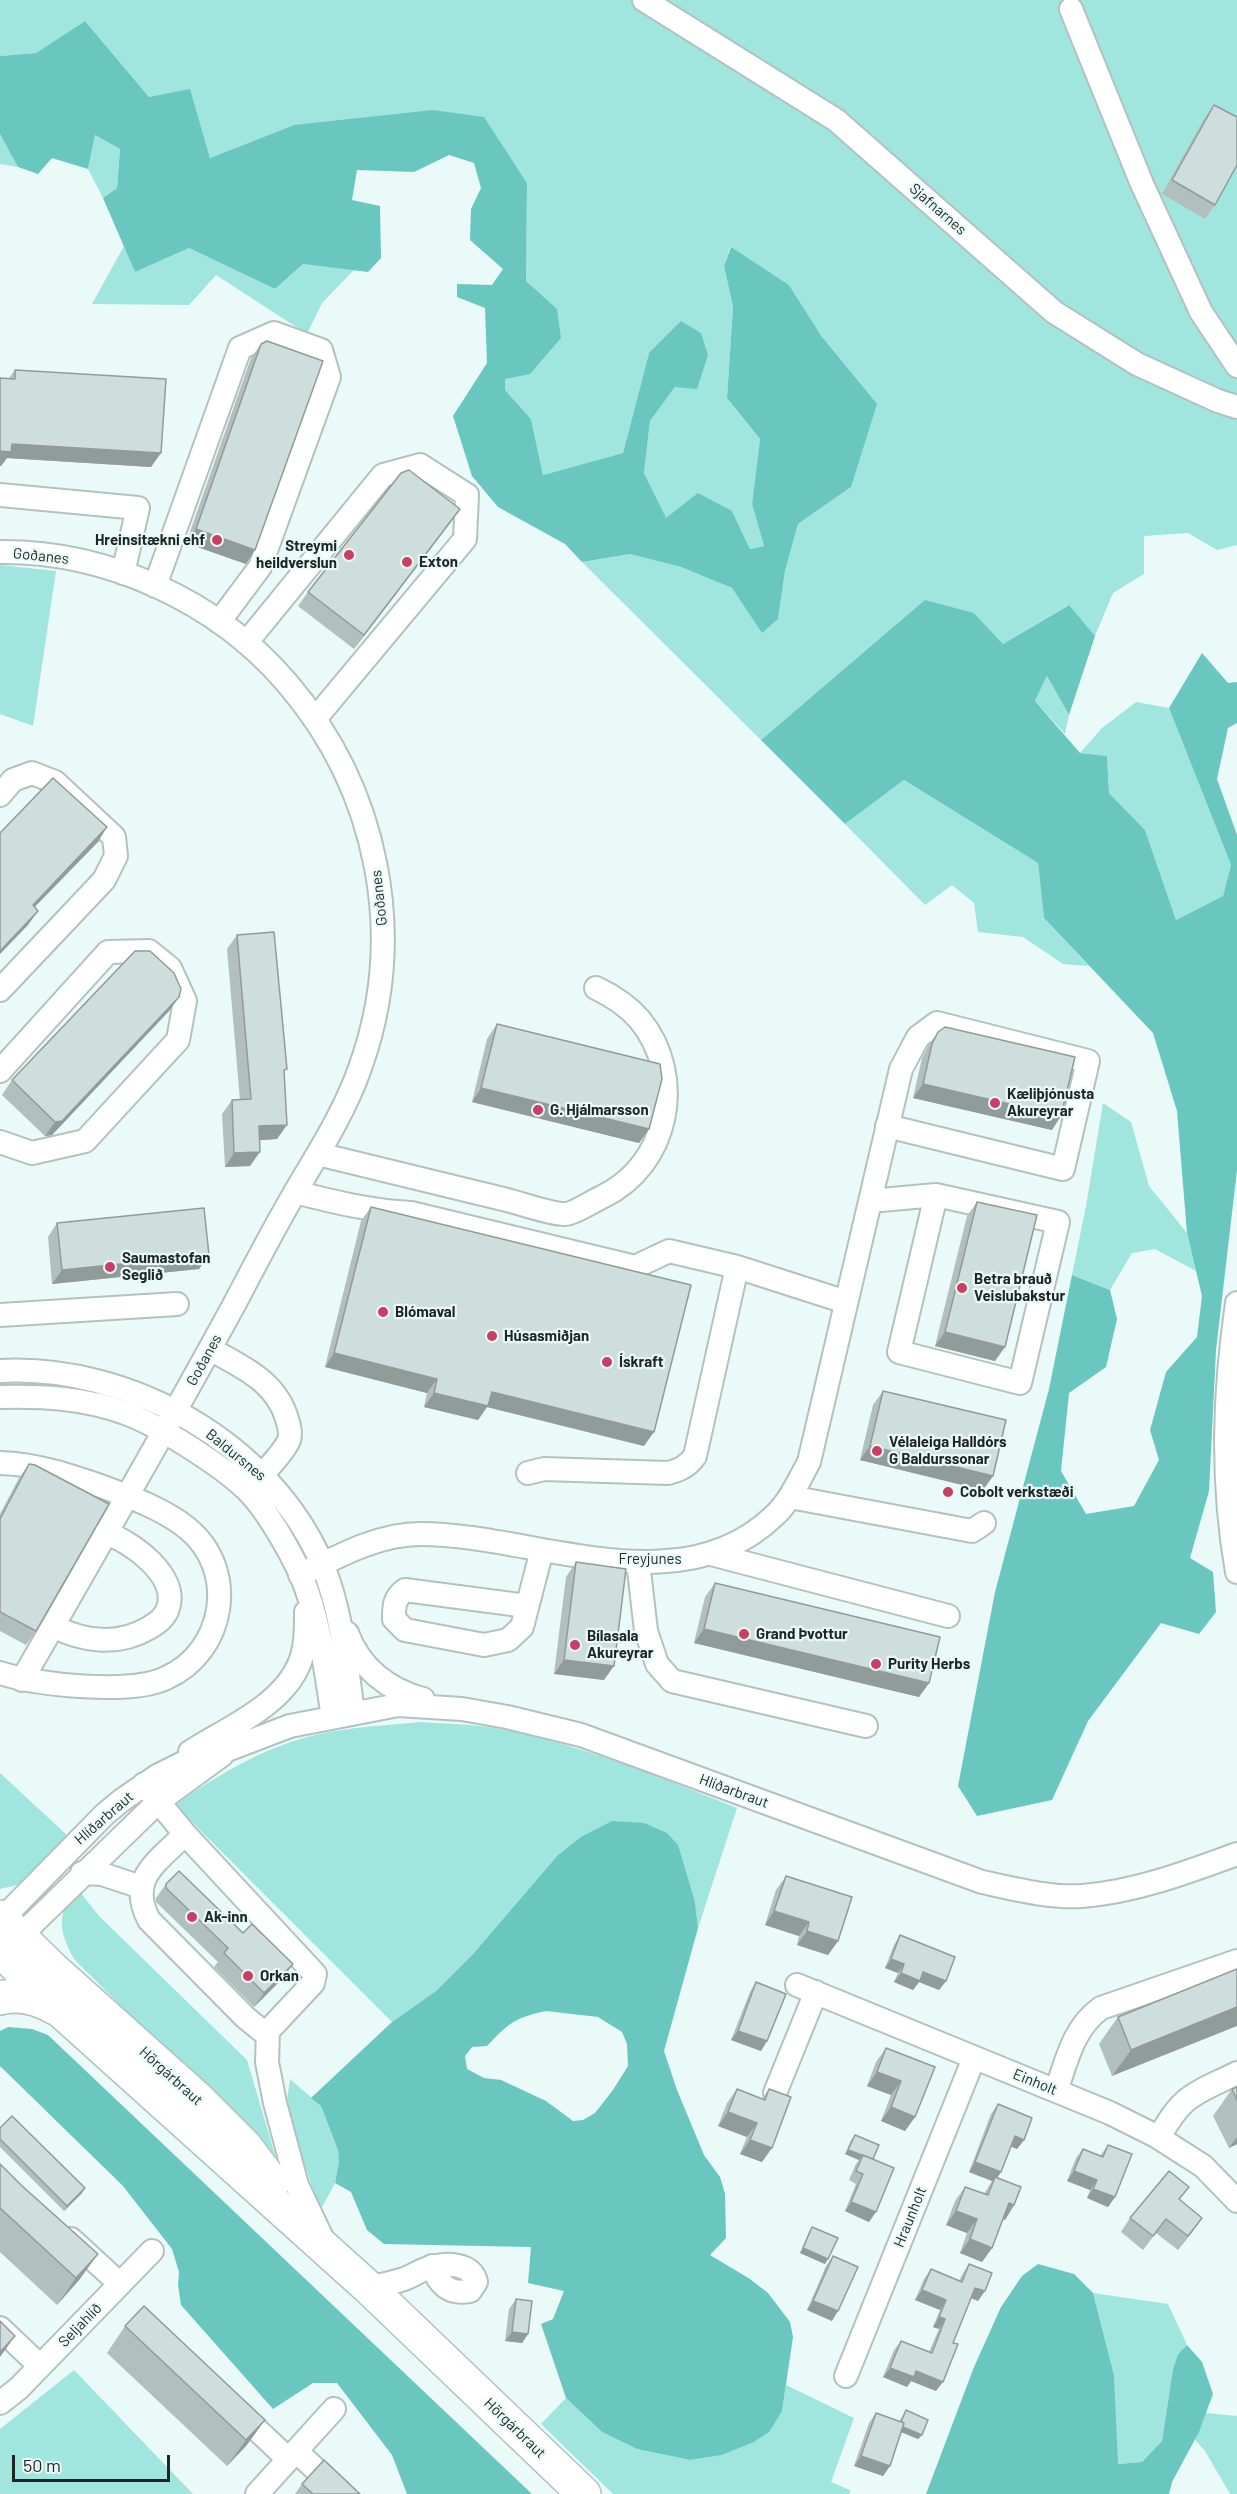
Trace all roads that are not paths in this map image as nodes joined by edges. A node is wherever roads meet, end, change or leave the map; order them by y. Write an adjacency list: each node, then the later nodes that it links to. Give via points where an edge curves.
1 (644, 0): 4 (street, Sjafnarnes, via 836,120 1054,312 1137,364)
2 (1071, 9): 3 (street, via 1142,184 1191,291)
3 (1237, 366)
4 (1237, 407)
5 (0, 495): 7 (street, via 138,508)
6 (0, 552): 7 (street, Goðanes, via 44,554)
7 (123, 573): 8 (street, Goðanes)
8 (155, 586): 9 (street, Goðanes); 9 (street, via 240,348 274,333 321,350 329,377 260,567)
9 (219, 622): 10 (street, Goðanes)
10 (246, 643): 11 (street, Goðanes, via 278,672); 11 (street, via 383,475 420,465 467,495 465,539)
11 (315, 719): 18 (street, Goðanes, via 340,759 366,824 375,859 383,929 381,976 371,1034 346,1101)
12 (0, 795): 14 (street, via 13,780 32,773 55,782 114,837 116,856 104,880)
13 (596, 988): 18 (street, via 626,1006 649,1033 666,1083 665,1116 653,1148 634,1175 607,1195 566,1215)
14 (0, 990)
15 (0, 1071): 17 (street, via 108,952 150,951 170,968 185,1001 178,1040 85,1141 32,1153)
16 (887, 1126): 16 (street, Freyjunes, via 901,1069 918,1037 937,1023 1088,1061 1064,1169); 21 (street, Freyjunes)
17 (0, 1142)
18 (318, 1154): 19 (street, Goðanes)
19 (295, 1192): 22 (street, via 353,1207 411,1213 635,1266 669,1251); 27 (street, Goðanes)
20 (936, 1196): 20 (street, via 1058,1222 1020,1383 899,1352); 21 (street)
21 (870, 1201): 23 (street, Freyjunes)
22 (737, 1267): 23 (street); 33 (street, via 690,1462 668,1473 550,1469)
23 (846, 1302): 36 (street, Freyjunes, via 817,1437)
24 (1237, 1303): 43 (street, via 1228,1364 1225,1476)
25 (177, 1304): 26 (street)
26 (0, 1315)
27 (210, 1349): 30 (street, Goðanes); 34 (street, via 271,1388 287,1416 289,1441)
28 (0, 1371): 30 (street, Baldursnes, via 68,1374 116,1386)
29 (0, 1397): 31 (street, Baldursnes, via 78,1400 126,1413)
30 (176, 1412): 31 (street, Goðanes); 34 (street, Baldursnes, via 209,1432)
31 (164, 1432): 34 (street, Baldursnes); 35 (street, Goðanes)
32 (0, 1463): 35 (street, via 67,1474)
33 (528, 1473)
34 (255, 1482): 42 (street, Baldursnes, via 286,1502); 44 (street, Baldursnes)
35 (128, 1496): 38 (street, Goðanes); 50 (street, via 188,1528 208,1553 219,1583 220,1599 213,1632 205,1647 180,1671 148,1684 60,1685)
36 (790, 1497): 37 (street, via 972,1531); 40 (street, Freyjunes, via 775,1516 738,1543)
37 (984, 1523)
38 (106, 1533): 48 (street, Goðanes); 48 (street, via 132,1545 154,1565 170,1601 165,1615 146,1629 116,1640 83,1638)
39 (543, 1550): 41 (street, Freyjunes); 42 (street, Freyjunes, via 474,1538 418,1534 380,1540); 46 (street)
40 (711, 1554): 41 (street, Freyjunes, via 679,1561); 47 (street)
41 (638, 1562): 53 (street, via 646,1631 657,1664 672,1681)
42 (322, 1564): 44 (street, Freyjunes); 45 (street, Baldursnes)
43 (1237, 1572)
44 (303, 1580): 52 (street, Baldursnes); 55 (street, via 304,1641 300,1662 291,1677 277,1695)
45 (336, 1604): 51 (street, via 351,1643 369,1670 383,1682 407,1695); 52 (street, Baldursnes)
46 (527, 1606): 46 (street, via 522,1627 508,1640 484,1645 405,1630 394,1619 397,1595 405,1590)
47 (948, 1616)
48 (53, 1626): 50 (street, Goðanes)
49 (0, 1673): 50 (street)
50 (22, 1680)
51 (462, 1709): 52 (street, Hlíðarbraut, via 398,1705); 58 (street, Hlíðarbraut, via 581,1735 982,1882 1035,1894 1081,1896 1124,1889)
52 (343, 1715): 54 (street, Hlíðarbraut, via 290,1726)
53 (866, 1726)
54 (228, 1750): 55 (street, Hlíðarbraut, via 193,1758); 56 (street, Hlíðarbraut)
55 (151, 1780): 56 (street); 61 (street, Hlíðarbraut, via 75,1842)
56 (159, 1801): 57 (street); 59 (street, Hlíðarbraut)
57 (185, 1834): 60 (street, via 144,1877); 65 (street, via 315,1974 313,1983)
58 (1237, 1854)
59 (82, 1873): 60 (street, via 102,1874); 61 (street, Hlíðarbraut)
60 (141, 1887): 65 (street, via 142,1908 148,1920 254,2025)
61 (6, 1930): 64 (highway, Hörgárbraut); 73 (highway, Hörgárbraut, via 197,2098 245,2146)
62 (1237, 1961): 68 (street, via 1101,2008 1090,2016 1072,2044)
63 (0, 1998): 64 (highway, via 34,1998)
64 (62, 2012): 73 (highway, Hörgárbraut)
65 (268, 2031): 73 (street, via 267,2062 297,2185)
66 (974, 2058): 68 (street, Einholt); 69 (street, Einholt, via 806,1988); 80 (street, Hraunholt)
67 (1237, 2073): 70 (street, via 1180,2104)
68 (1056, 2091): 70 (street, Einholt)
69 (775, 2093)
70 (1159, 2138): 71 (street, Einholt, via 1203,2166)
71 (1237, 2201)
72 (60, 2228): 76 (street)
73 (327, 2249): 77 (highway, Hörgárbraut)
74 (152, 2251): 76 (street, Seljahlíð)
75 (432, 2266): 77 (street, via 403,2280)
76 (120, 2284): 79 (street, Seljahlíð)
77 (369, 2288): 87 (highway, Hörgárbraut)
78 (0, 2328): 79 (street)
79 (40, 2366): 82 (street, Seljahlíð)
80 (846, 2376)
81 (219, 2393): 84 (street)
82 (0, 2403)
83 (334, 2409): 84 (street)
84 (292, 2455): 85 (street); 86 (street)
85 (257, 2494)
86 (342, 2494)
87 (584, 2494)

